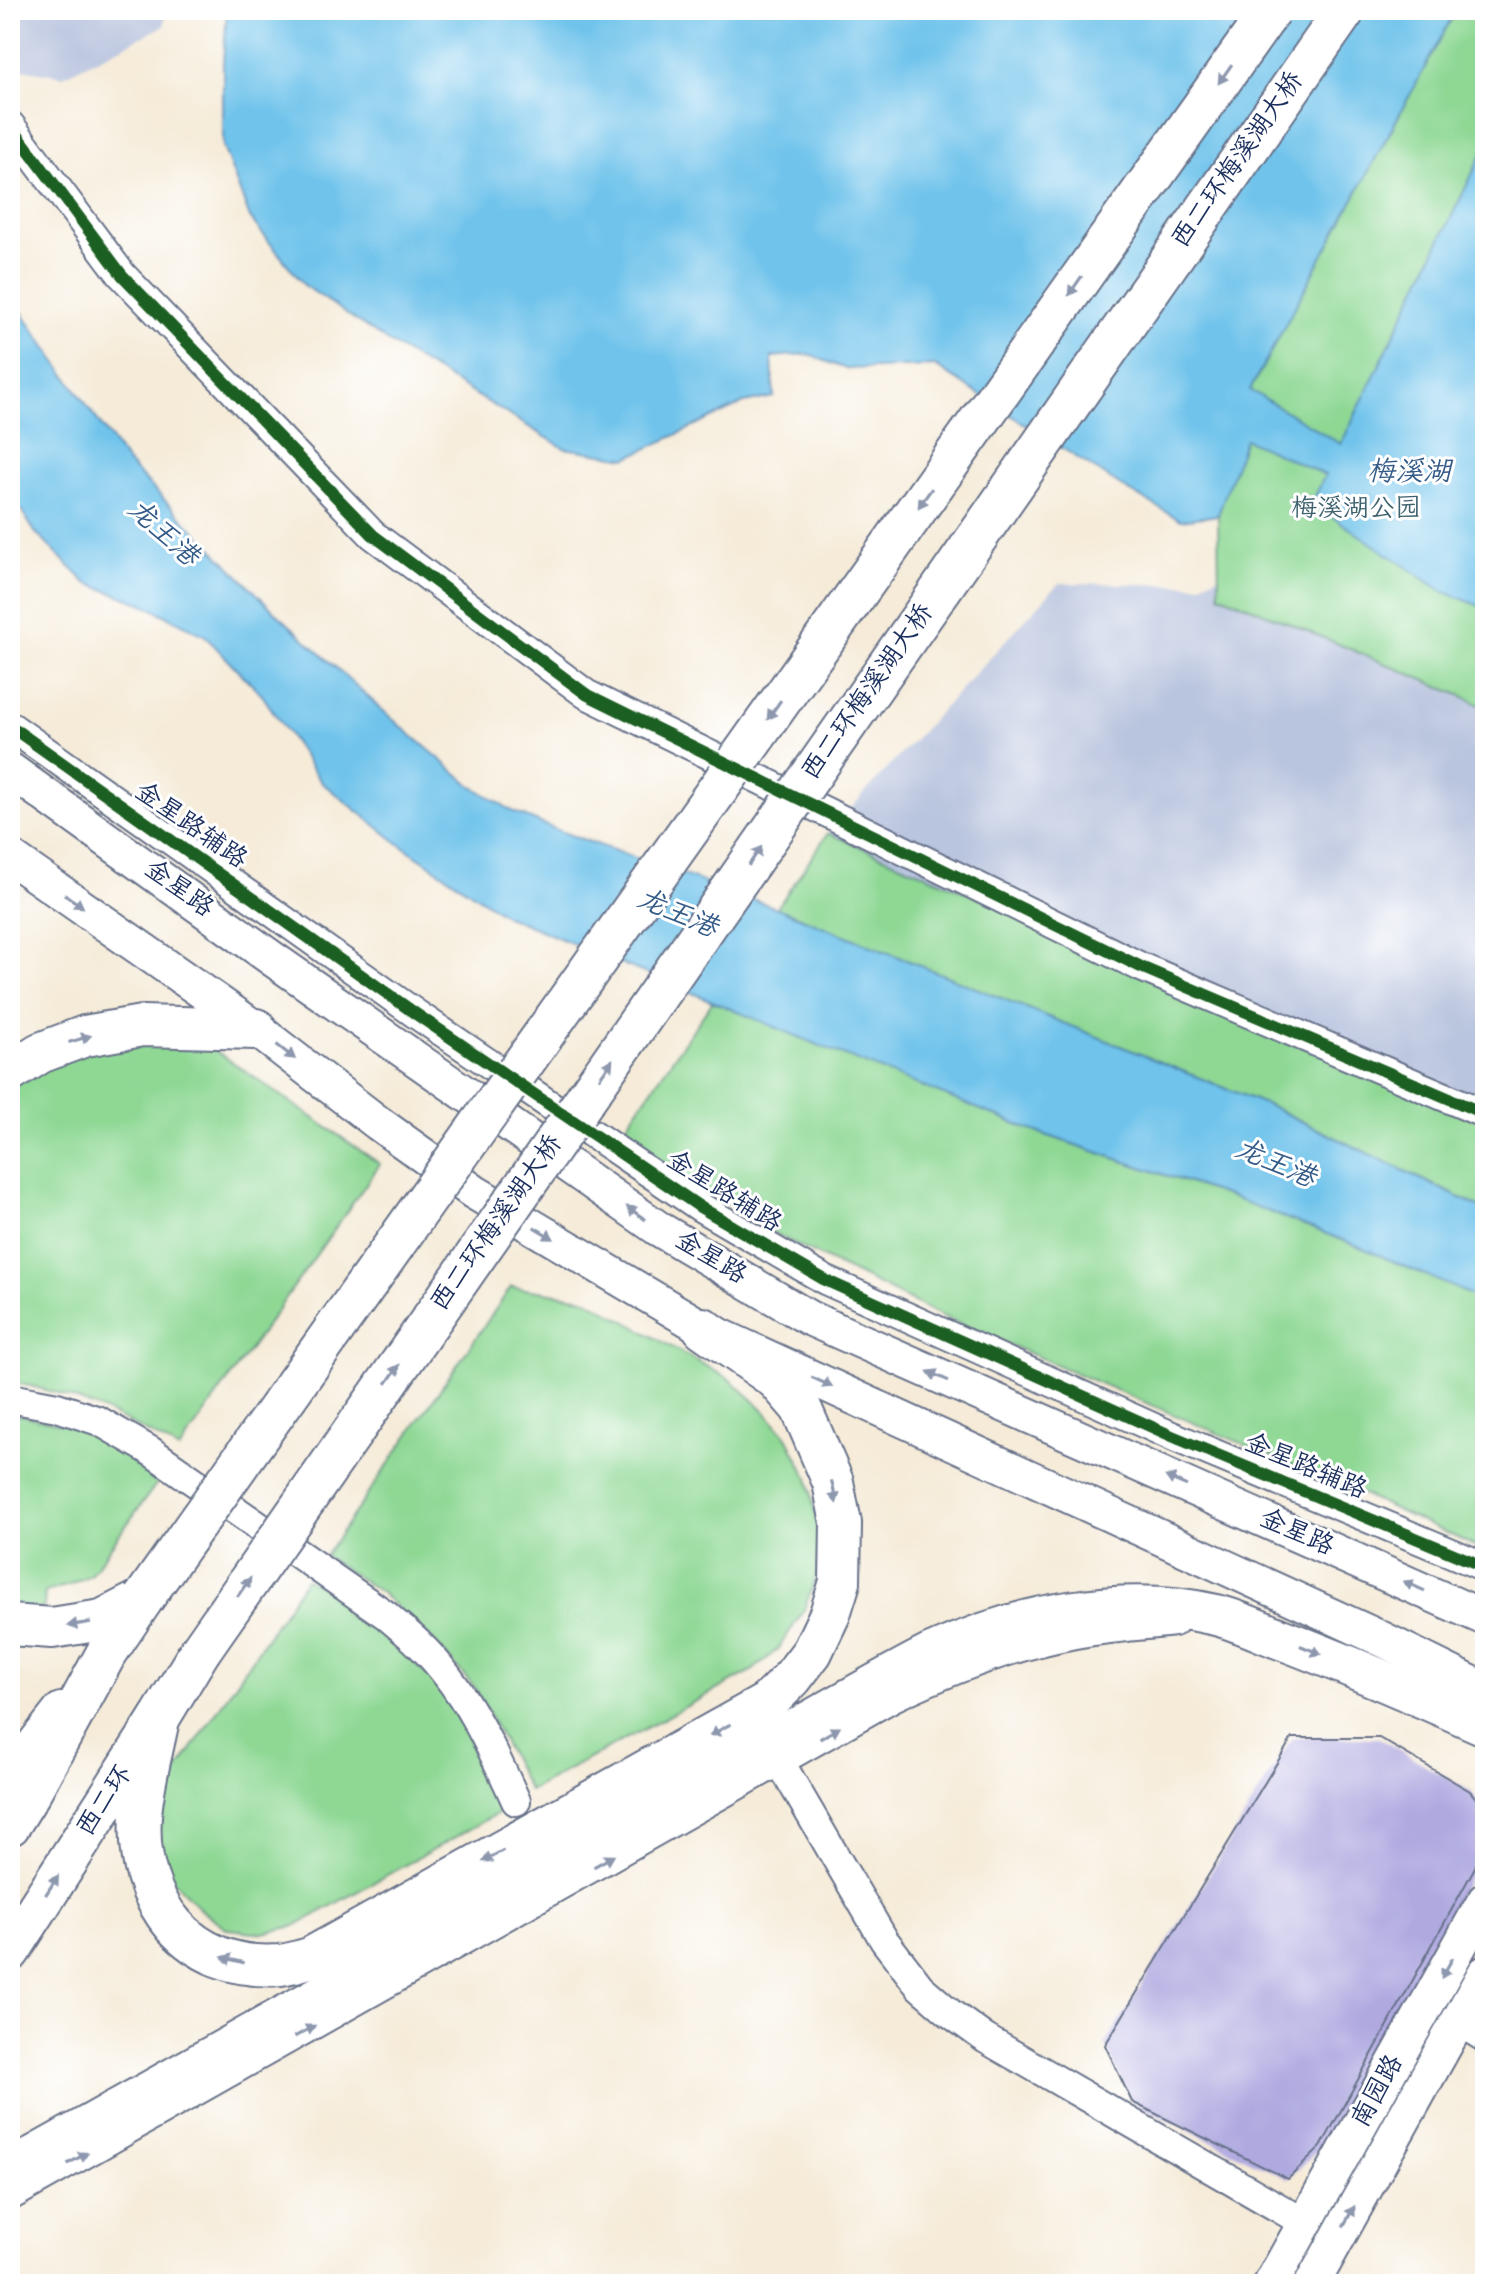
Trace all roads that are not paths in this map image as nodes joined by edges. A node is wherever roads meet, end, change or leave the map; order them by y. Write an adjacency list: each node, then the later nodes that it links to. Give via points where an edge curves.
1 (1271, 10): 13 (highway, one-way to 13, bridge)
2 (1345, 10): 17 (highway, 西二环梅溪湖大桥, one-way to 2, bridge)
3 (10, 125): 9 (street, via 122,275 373,535 586,694 1141,967)
4 (10, 726): 12 (street, 金星路辅路, via 609,1146 825,1280 1172,1436)
5 (10, 770): 14 (main road, 金星路, one-way to 5, via 809,1318 659,1229)
6 (10, 857): 7 (main road, one-way to 7)
7 (256, 1029): 8 (highway, one-way to 7, via 40,1053 85,1036 142,1026); 10 (main road, one-way to 10, via 474,1192)
8 (10, 1072)
9 (1485, 1114)
10 (703, 1328): 19 (main road, one-way to 19, via 1384,1640); 20 (highway, one-way to 20, via 776,1379 801,1408 833,1482 841,1523 840,1582 830,1614 812,1652 767,1703 310,1958 281,1965 215,1955 191,1943 159,1906 142,1855 141,1815)
11 (10, 1398): 23 (street, via 99,1421 386,1615 453,1683 488,1740)
12 (1485, 1567)
13 (143, 1599): 15 (highway, one-way to 15, via 102,1620 52,1628); 18 (highway)
14 (1485, 1618)
15 (10, 1625)
16 (1266, 1633): 19 (highway, one-way to 19); 21 (street, one-way to 16, via 893,1697 1021,1646 1175,1622); 29 (highway, via 1186,1609 1119,1607 1064,1613 931,1655)
17 (200, 1651): 20 (highway, 西二环)
18 (106, 1654): 22 (main road); 24 (highway)
19 (1482, 1718)
20 (159, 1719): 26 (highway, 西二环, one-way to 20)
21 (780, 1762): 30 (street, one-way to 21, via 554,1878); 31 (street, via 884,1940 930,1996 986,2039)
22 (10, 1775)
23 (516, 1801)
24 (10, 1825)
25 (1485, 1900): 31 (main road, 南园路, one-way to 31)
26 (10, 1951)
27 (1485, 1973): 28 (main road, 南园路)
28 (1471, 2030): 33 (main road, 南园路, one-way to 28)
29 (10, 2170)
30 (10, 2196)
31 (1305, 2223): 32 (main road, 南园路)
32 (1271, 2284)
33 (1312, 2284)

